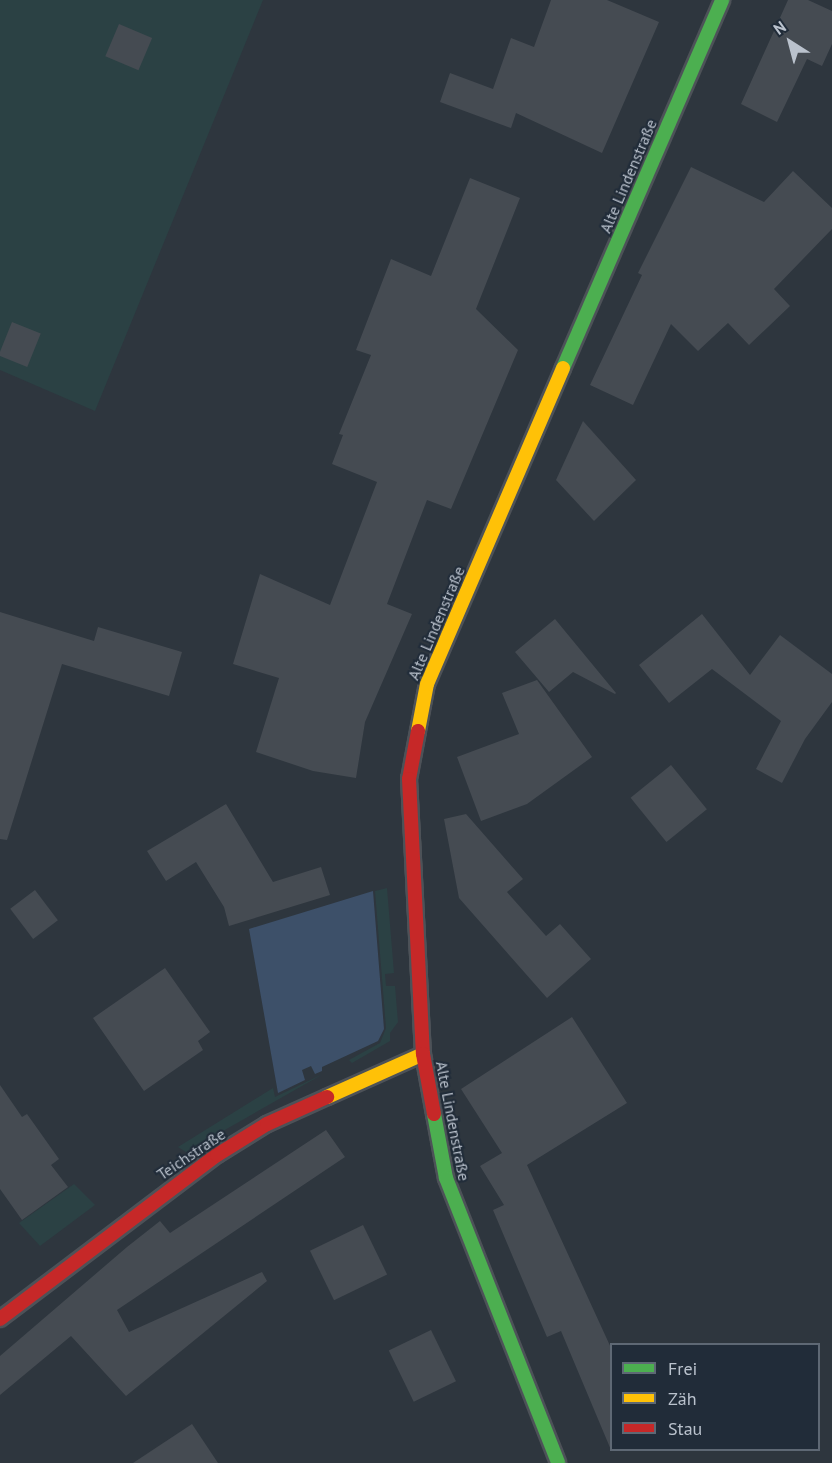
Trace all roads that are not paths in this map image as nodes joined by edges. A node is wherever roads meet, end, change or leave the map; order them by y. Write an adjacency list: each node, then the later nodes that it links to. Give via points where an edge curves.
1 (722, 0): 2 (street, Alte Lindenstraße, via 427,684 409,779)
2 (423, 1054): 3 (street, Teichstraße, via 267,1124 217,1155); 4 (street, Alte Lindenstraße, via 446,1178)
3 (0, 1319)
4 (558, 1463)

